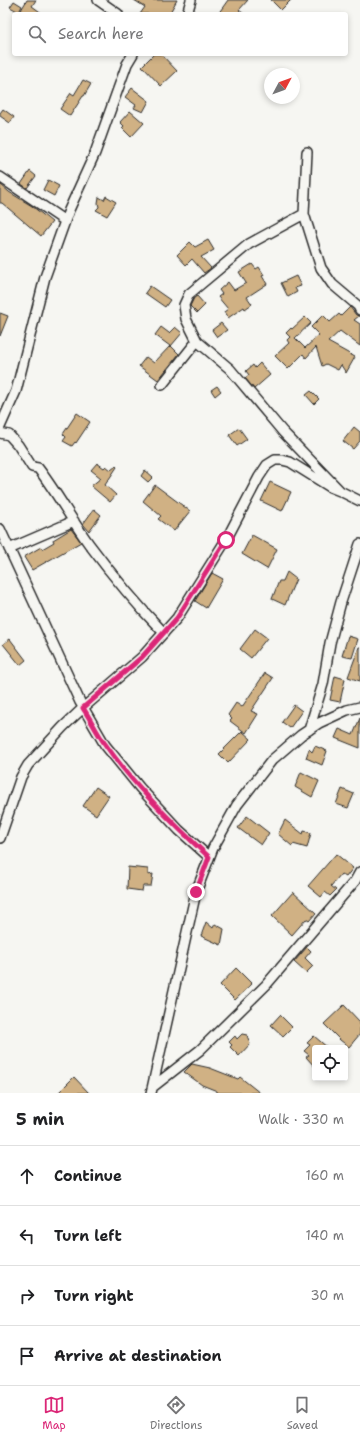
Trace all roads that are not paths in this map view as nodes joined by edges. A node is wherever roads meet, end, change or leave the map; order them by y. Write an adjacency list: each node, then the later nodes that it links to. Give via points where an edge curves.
1 (98, 0): 3 (street)
2 (191, 0): 4 (street)
3 (115, 12)
4 (188, 12)
5 (132, 56): 9 (street)
6 (307, 152): 8 (street)
7 (0, 177): 9 (street)
8 (304, 214): 10 (street, via 321,268 332,284); 11 (street, via 249,244 189,294 184,305 186,319)
9 (65, 221): 13 (street, via 45,277 16,391)
10 (360, 310)
11 (197, 341): 12 (street); 15 (street, via 230,369 283,432)
12 (162, 385)
13 (0, 427)
14 (0, 433): 17 (street, via 9,435 32,468 38,468)
15 (340, 491): 16 (street); 21 (street, via 290,462 275,460 267,465 226,540 177,618)
16 (360, 501)
17 (74, 521): 20 (street); 21 (street, via 132,599)
18 (0, 529): 20 (street)
19 (360, 544): 24 (street, via 341,602 323,684)
20 (9, 548): 23 (street)
21 (164, 633): 23 (street, via 142,657)
22 (360, 707): 24 (street, via 347,710)
23 (83, 708): 25 (street, via 28,764); 26 (street, via 105,745 140,788 179,830)
24 (309, 730): 26 (street, via 272,760 256,780 237,805)
25 (0, 838)
26 (209, 857): 28 (street, via 196,892)
27 (360, 872): 28 (street, via 266,985 200,1050)
28 (153, 1090)

